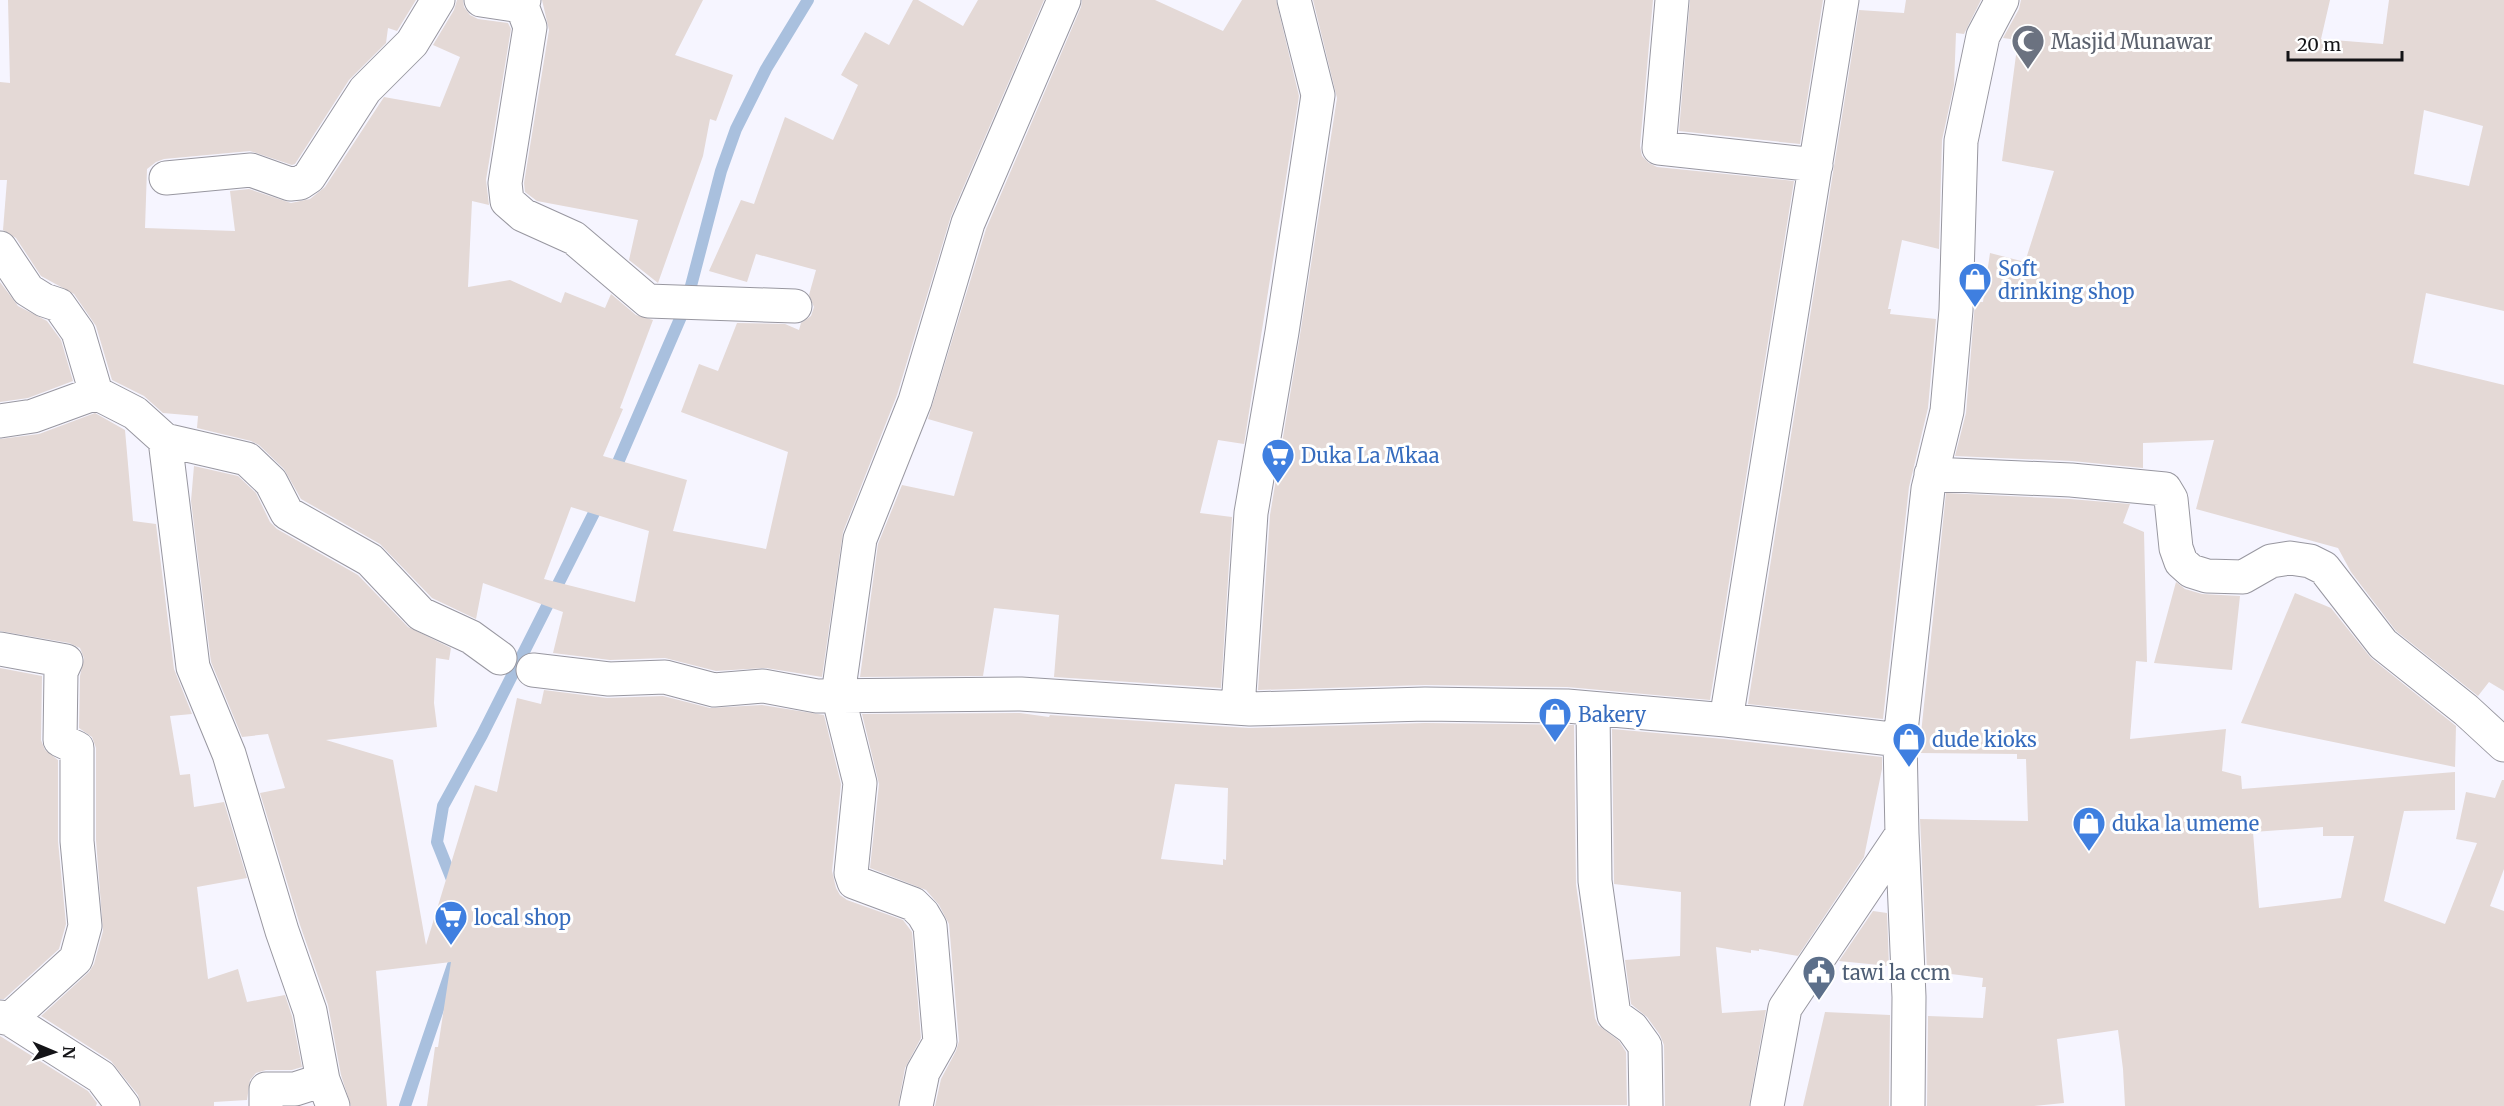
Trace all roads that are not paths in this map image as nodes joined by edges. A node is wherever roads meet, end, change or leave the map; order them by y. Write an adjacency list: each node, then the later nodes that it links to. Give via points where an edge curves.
1 (438, 0): 10 (street, via 412,43 365,90 309,177 300,183 290,184 251,170)
2 (481, 0): 8 (street)
3 (1064, 0): 20 (street, via 968,223 915,401 860,539)
4 (1294, 0): 21 (street, via 1318,94 1251,513)
5 (1672, 0): 9 (street, via 1659,148)
6 (1842, 0): 9 (street)
7 (2002, 0): 16 (street, via 1983,36 1961,141 1956,310 1947,411)
8 (523, 3): 12 (street, via 530,27 505,183 507,201 523,216 574,238 648,301)
9 (1816, 165): 23 (street)
10 (166, 178)
11 (0, 249): 13 (street, via 28,290 59,305 78,332)
12 (795, 306)
13 (96, 393): 14 (street, via 33,416); 15 (street, via 135,414)
14 (0, 421)
15 (165, 440): 18 (street, via 247,459 271,482 287,513 370,560 421,614 471,637); 28 (street, via 193,667 229,754 310,1011)
16 (1931, 474): 24 (street); 25 (street, via 2165,489 2171,499 2176,548 2181,562 2191,571 2207,576 2243,577 2271,561 2290,558 2325,568 2383,645)
17 (0, 649): 27 (street, via 66,662 61,672 60,740 77,748 77,841 85,926 76,959)
18 (500, 658)
19 (533, 670): 20 (street, via 609,679 665,677 714,690 763,686 818,696)
20 (838, 695): 21 (street, via 1021,694); 31 (street, via 860,783 851,873 854,882 913,904 930,926 940,1042 923,1072)
21 (1238, 708): 22 (street, via 1425,704)
22 (1593, 709): 23 (street); 32 (street, via 1595,881 1614,1015 1632,1028 1645,1046)
23 (1726, 720): 24 (street)
24 (1900, 740): 26 (street)
25 (2504, 745)
26 (1902, 834): 33 (street, via 1785,1008); 34 (street, via 1910,997)
27 (5, 1018): 29 (street, via 100,1077)
28 (328, 1093): 30 (street, via 266,1089)
29 (123, 1106)
30 (266, 1106)
31 (916, 1106)
32 (1646, 1106)
33 (1767, 1106)
34 (1908, 1106)

